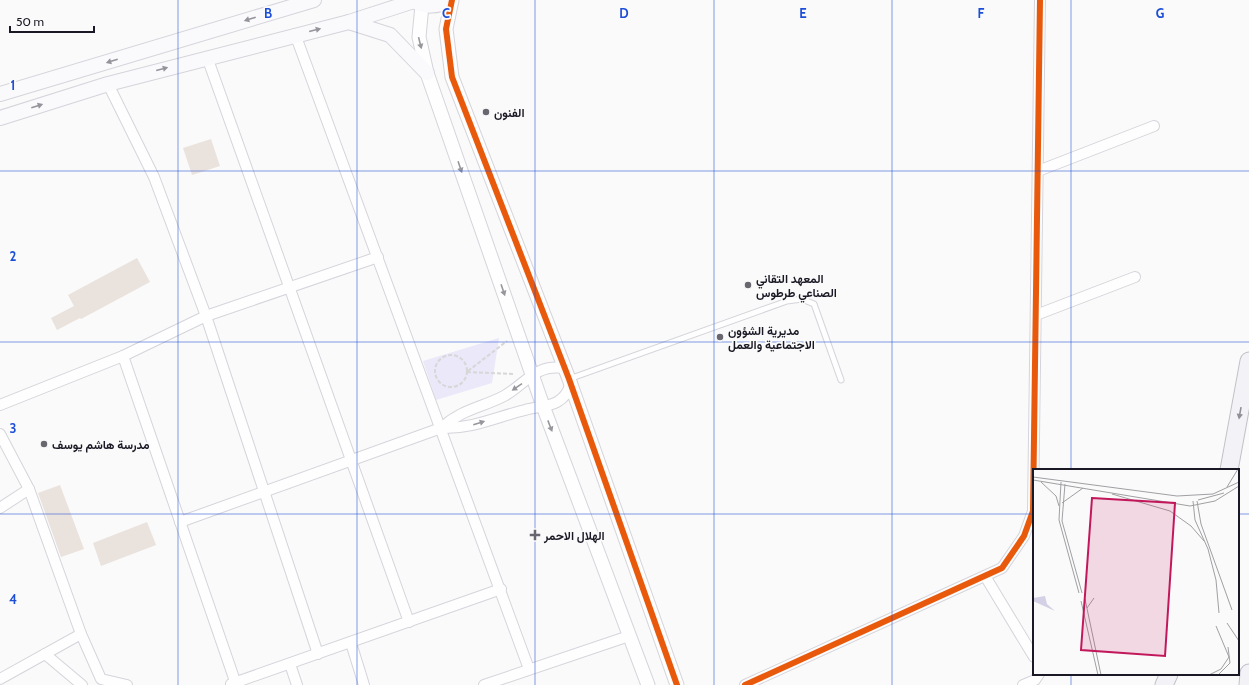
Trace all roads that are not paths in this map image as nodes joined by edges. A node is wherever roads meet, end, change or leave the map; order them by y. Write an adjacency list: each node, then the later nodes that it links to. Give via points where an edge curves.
1 (314, 0): 10 (main road, one-way to 10)
2 (451, 0): 4 (main road, via 433,6); 22 (street, via 446,29 452,77)
3 (1040, 0): 13 (street)
4 (416, 2): 5 (main road); 8 (street, one-way to 8, via 418,37)
5 (349, 22): 6 (main road, one-way to 5); 8 (main road, via 390,35)
6 (295, 34): 7 (main road); 14 (street)
7 (207, 58): 9 (main road, one-way to 7); 16 (street)
8 (427, 73): 21 (street, one-way to 21)
9 (108, 84): 11 (main road, one-way to 9); 18 (street, via 154,177)
10 (0, 94)
11 (0, 118)
12 (1154, 126): 13 (street)
13 (1038, 172): 17 (street)
14 (378, 257): 16 (street); 26 (street)
15 (1135, 277): 17 (street)
16 (290, 288): 18 (street); 28 (street)
17 (1036, 315): 29 (street)
18 (206, 316): 19 (street); 32 (street)
19 (122, 356): 24 (street); 35 (street)
20 (1249, 361): 30 (highway, one-way to 30)
21 (532, 375): 22 (street, via 550,368); 25 (street); 26 (street, one-way to 26, via 503,396 463,412)
22 (568, 378): 23 (lane, via 787,301 802,299 814,304); 25 (street, via 568,391 561,400); 58 (street)
23 (841, 380)
24 (0, 405)
25 (543, 406): 26 (street, one-way to 25, via 459,428); 40 (street, one-way to 40)
26 (441, 428): 28 (street); 37 (street)
27 (0, 434): 31 (street)
28 (352, 460): 32 (street); 38 (street)
29 (1037, 466)
30 (1229, 469)
31 (29, 489): 33 (street); 39 (street)
32 (265, 492): 35 (street); 43 (street)
33 (0, 508)
34 (1033, 511): 36 (street, via 1024,536 1002,568)
35 (180, 522): 53 (street)
36 (985, 576): 44 (street); 59 (street)
37 (501, 589): 38 (street); 46 (street)
38 (409, 622): 41 (street)
39 (80, 634): 42 (street); 52 (street, via 101,679)
40 (629, 636): 46 (street); 57 (street)
41 (351, 643): 43 (street); 55 (street)
42 (45, 654): 50 (street); 51 (street)
43 (318, 654): 45 (street)
44 (1033, 655)
45 (290, 664): 53 (street); 54 (street)
46 (529, 669): 56 (street)
47 (1249, 673): 62 (highway)
48 (1039, 675): 60 (street, via 1035,680)
49 (1169, 675): 61 (highway)
50 (0, 678)
51 (82, 685)
52 (127, 685)
53 (232, 685)
54 (297, 685)
55 (364, 685)
56 (484, 685)
57 (648, 685)
58 (676, 685)
59 (745, 685)
60 (1023, 685)
61 (1164, 685)
62 (1248, 685)

